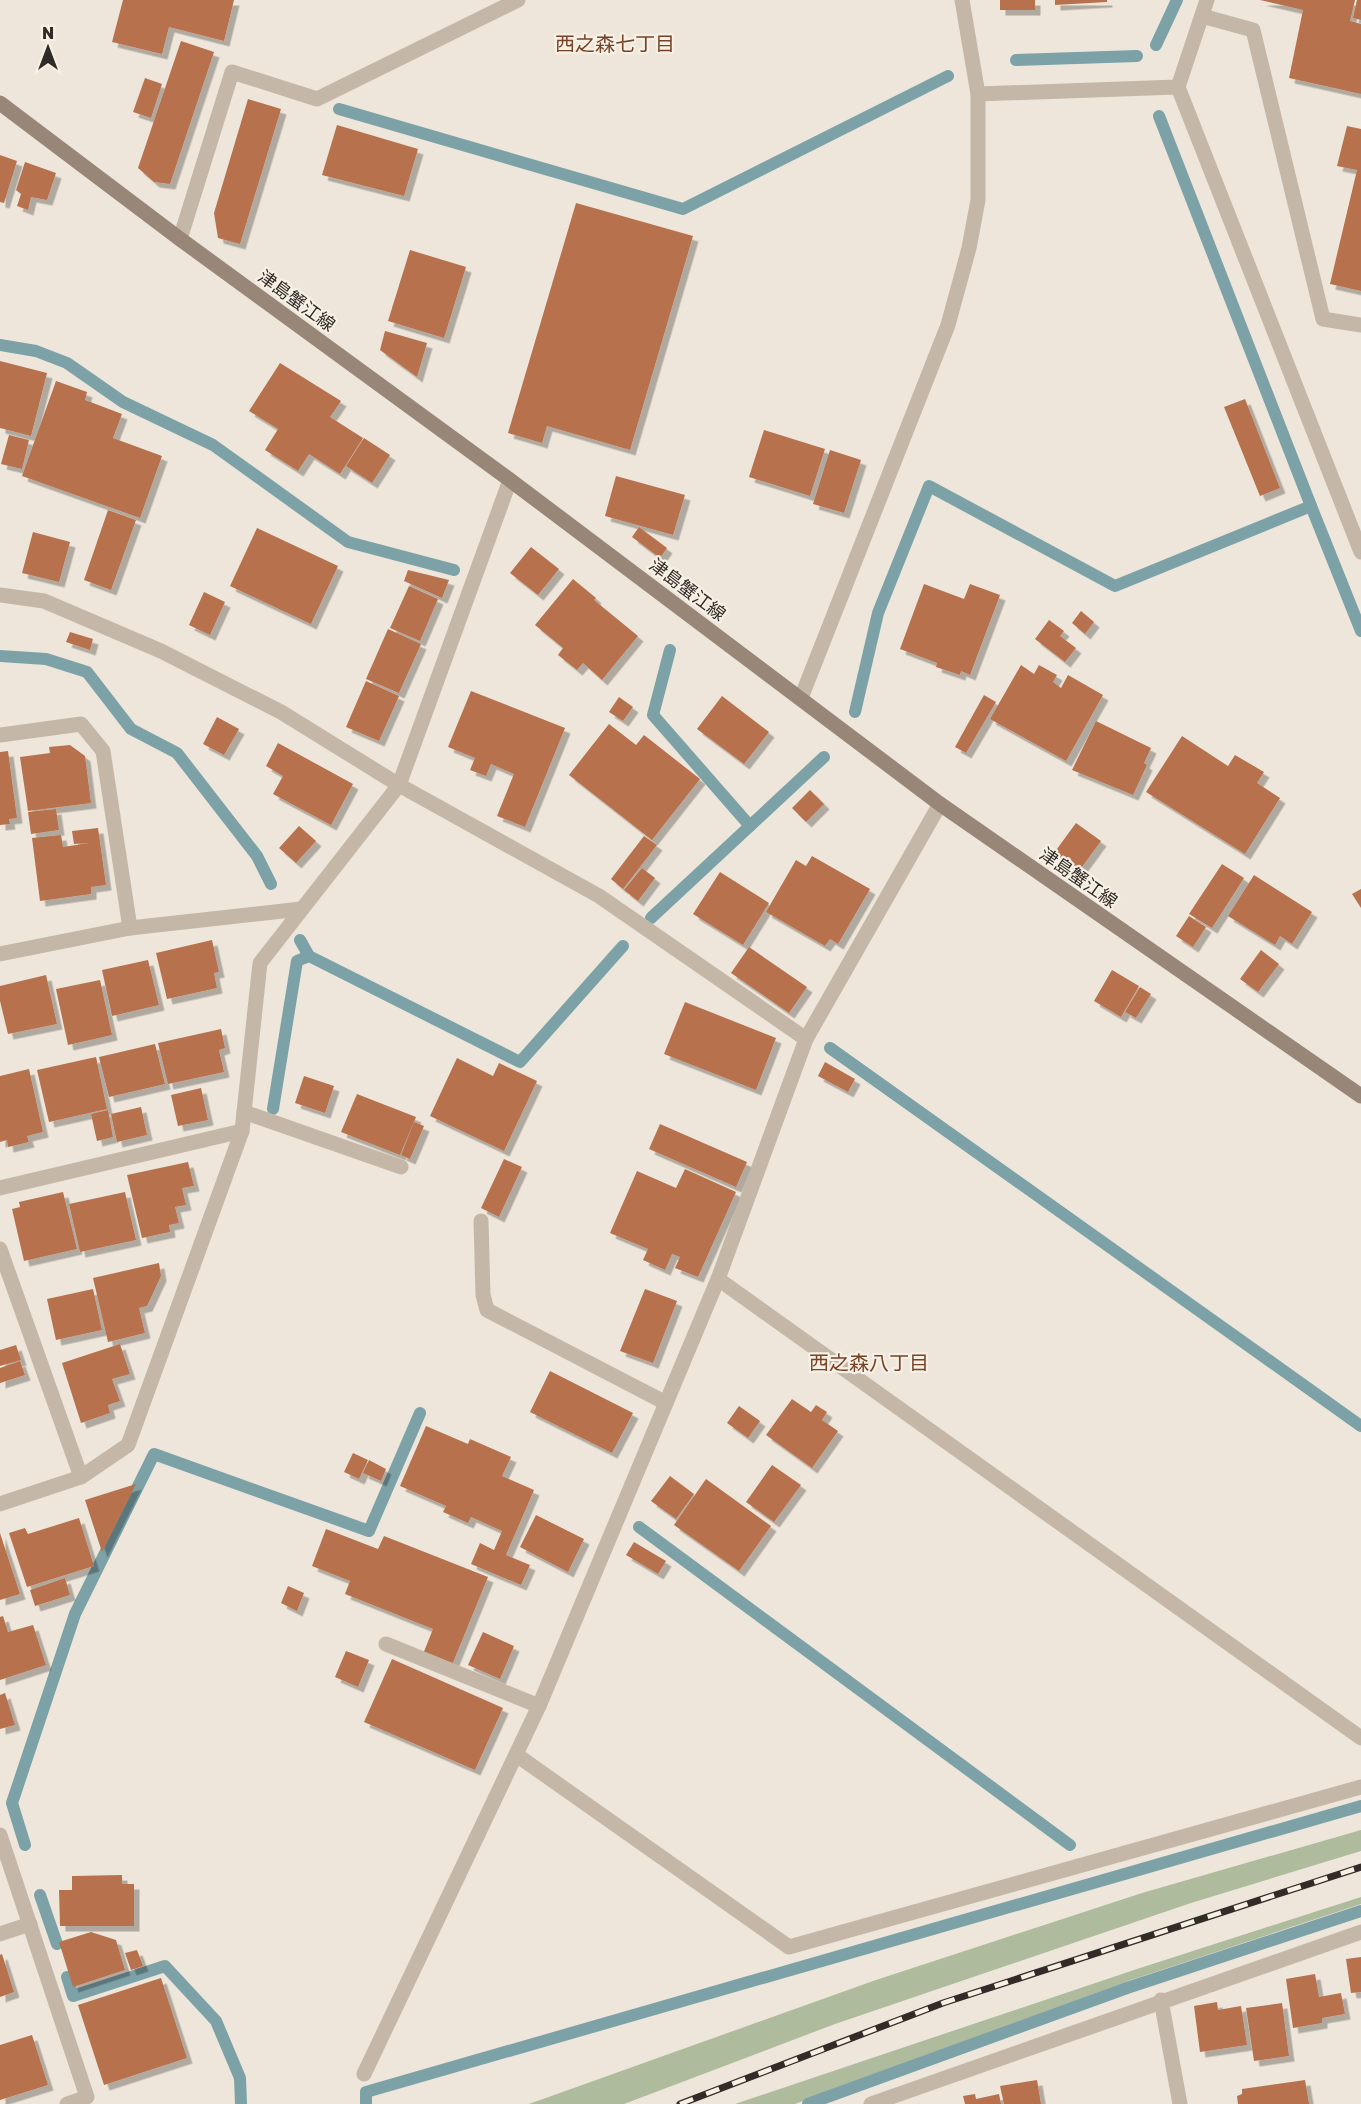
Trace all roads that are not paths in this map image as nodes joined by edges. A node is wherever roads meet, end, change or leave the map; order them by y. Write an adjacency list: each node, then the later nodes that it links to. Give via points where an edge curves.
1 (518, 0): 8 (street, via 317,99 232,72)
2 (962, 0): 6 (street)
3 (1207, 0): 4 (street)
4 (1202, 16): 5 (street); 9 (street, via 1253,30 1323,319)
5 (1178, 87): 6 (street); 11 (street)
6 (978, 94): 13 (street, via 978,200 948,325)
7 (0, 103): 8 (main road, 津島蟹江線)
8 (180, 239): 10 (main road, 津島蟹江線)
9 (1361, 325)
10 (510, 480): 13 (main road, 津島蟹江線); 15 (street)
11 (1361, 552)
12 (0, 595): 15 (street, via 44,601 161,651 281,712)
13 (801, 698): 16 (main road, 津島蟹江線)
14 (0, 735): 18 (street, via 81,724 103,751)
15 (399, 785): 17 (street); 20 (street, via 599,896)
16 (940, 804): 20 (street); 21 (main road, 津島蟹江線)
17 (302, 909): 18 (street); 22 (street, via 260,963)
18 (130, 928): 19 (street)
19 (0, 954)
20 (806, 1039): 28 (street)
21 (1361, 1096)
22 (244, 1112): 23 (street); 24 (street)
23 (242, 1131): 25 (street); 30 (street, via 128,1445)
24 (401, 1167)
25 (0, 1188)
26 (481, 1221): 29 (street, via 487,1310)
27 (0, 1249): 30 (street)
28 (718, 1279): 29 (street); 34 (street)
29 (666, 1403): 33 (street)
30 (81, 1477): 31 (street)
31 (0, 1504)
32 (386, 1644): 33 (street)
33 (539, 1706): 35 (street)
34 (1361, 1738)
35 (518, 1756): 36 (street, via 789,1947); 42 (street)
36 (1361, 1787)
37 (0, 1835): 38 (street)
38 (30, 1924): 40 (street); 44 (street, via 87,2097)
39 (1361, 1932): 41 (street)
40 (0, 1934)
41 (1161, 2000): 43 (street); 46 (street)
42 (364, 2074)
43 (893, 2100): 45 (street)
44 (67, 2104)
45 (871, 2104)
46 (1180, 2104)

